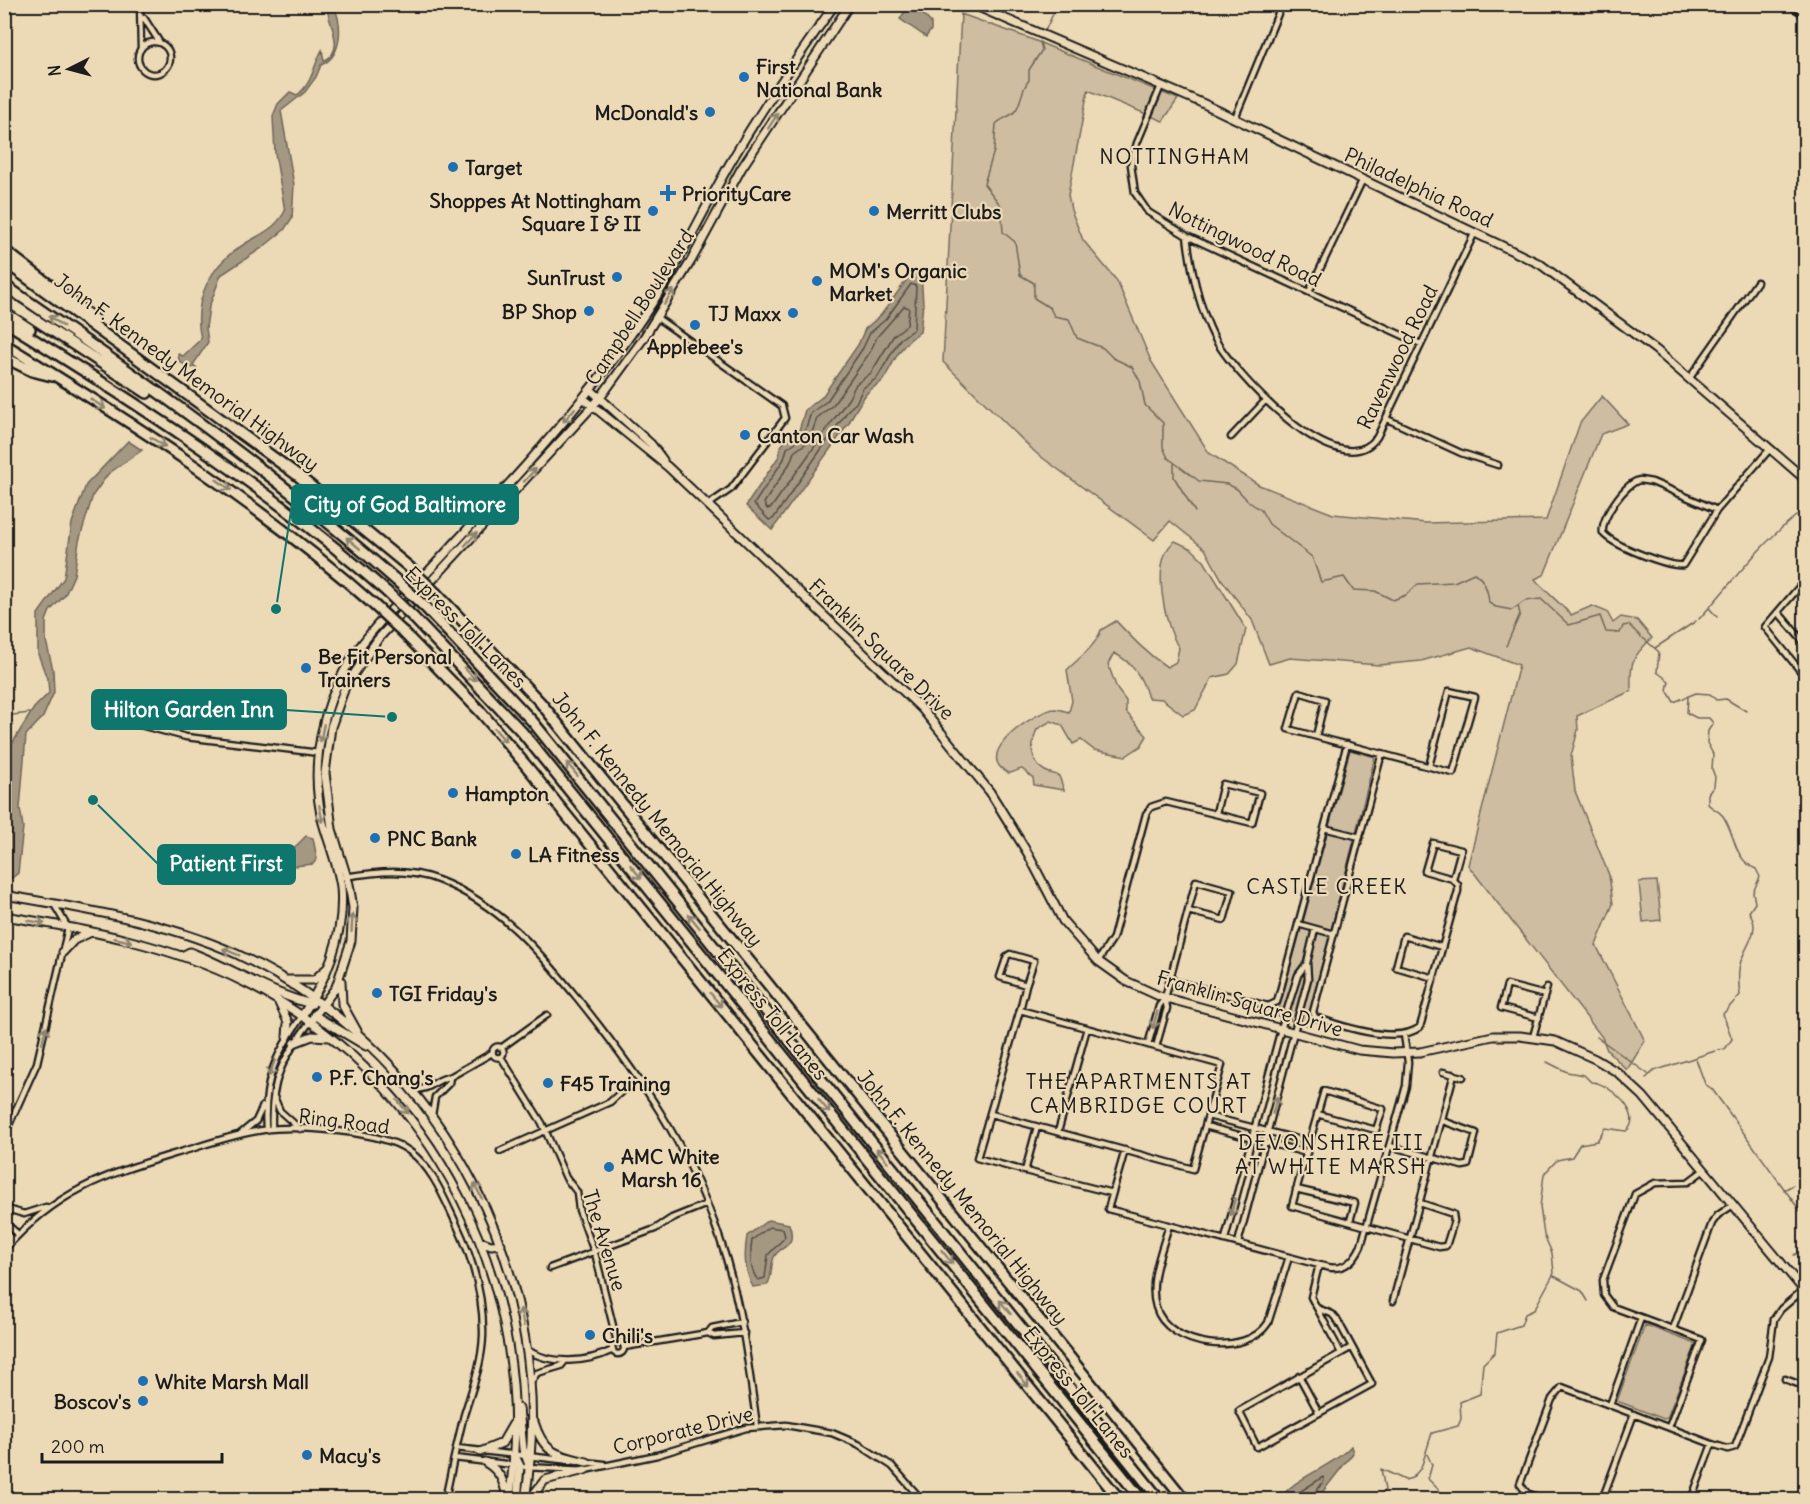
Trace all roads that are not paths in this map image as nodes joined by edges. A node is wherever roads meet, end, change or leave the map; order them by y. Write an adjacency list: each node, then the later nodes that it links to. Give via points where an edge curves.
1 (140, 4): 6 (street)
2 (835, 4): 29 (main road, Campbell Boulevard, via 741,145 664,284)
3 (850, 4): 21 (main road, Campbell Boulevard, one-way to 3, via 741,170)
4 (970, 4): 9 (main road, Philadelphia Road)
5 (1282, 4): 10 (street)
6 (142, 15): 7 (street); 8 (street)
7 (160, 43): 8 (street, via 150,43); 8 (street, via 168,50 170,60 162,73 151,74 142,69 138,59)
8 (141, 49)
9 (1161, 86): 10 (main road, Philadelphia Road); 13 (street, Nottingwood Road, via 1132,156 1133,186 1148,212)
10 (1235, 118): 11 (main road, Philadelphia Road)
11 (1363, 179): 12 (main road, Philadelphia Road); 18 (street)
12 (1475, 232): 25 (street, Ravenwood Road); 28 (main road, Philadelphia Road, via 1517,251 1567,282)
13 (1188, 236): 18 (street, Nottingwood Road); 32 (street, Ravenwood Road, via 1197,285 1214,338)
14 (4, 250): 23 (highway, via 86,312)
15 (4, 261): 23 (highway, John F. Kennedy Memorial Highway)
16 (1756, 282): 28 (street)
17 (4, 285): 34 (highway, Express Toll Lanes, one-way to 17)
18 (1309, 292): 25 (street, Nottingwood Road)
19 (4, 298): 34 (highway)
20 (4, 312): 36 (highway)
21 (656, 317): 31 (main road, Campbell Boulevard); 42 (street, via 782,406 785,412 785,418 731,489)
22 (4, 321): 36 (highway, Express Toll Lanes)
23 (102, 331): 213 (highway, John F. Kennedy Memorial Highway, bridge, via 296,474 409,567 540,702)
24 (4, 344): 27 (highway)
25 (1421, 344): 35 (street, Ravenwood Road)
26 (4, 357): 27 (highway, via 32,371)
27 (55, 376): 210 (highway, one-way to 210, bridge, via 228,488 326,563 402,631 480,711)
28 (1689, 379): 38 (main road, Philadelphia Road)
29 (590, 389): 30 (main road, Campbell Boulevard); 31 (main road, Franklin Square Drive)
30 (583, 398): 33 (main road, Franklin Square Drive); 51 (main road, Campbell Boulevard, one-way to 51, via 361,644 329,704)
31 (600, 398): 33 (main road, Campbell Boulevard); 40 (main road, Franklin Square Drive, via 651,444)
32 (1265, 401): 35 (street, Ravenwood Road, via 1308,434 1350,452 1374,442); 37 (street)
33 (593, 406): 40 (main road, Franklin Square Drive); 51 (main road, Campbell Boulevard, one-way to 33, via 340,698 364,656)
34 (189, 416): 212 (highway, Express Toll Lanes, one-way to 34, bridge, via 496,679 397,581 318,514)
35 (1387, 419): 39 (street, via 1453,450)
36 (161, 421): 211 (highway, Express Toll Lanes, one-way to 211, bridge, via 277,502 387,592 522,732)
37 (1232, 436)
38 (1769, 450): 41 (main road, Philadelphia Road); 43 (street)
39 (1498, 465)
40 (668, 467): 42 (main road, Franklin Square Drive)
41 (1806, 480)
42 (708, 506): 72 (main road, Franklin Square Drive, via 897,682 951,741 1009,822 1063,921)
43 (1717, 510): 43 (street, via 1688,560 1680,566 1618,544 1605,536 1602,528 1625,488 1636,480 1652,482)
44 (1806, 579): 45 (street)
45 (1778, 612): 46 (street); 47 (street, via 1765,627)
46 (1806, 645)
47 (1806, 673)
48 (132, 723): 51 (street, via 186,737)
49 (1316, 736): 49 (street, via 1325,700 1299,692 1288,729); 50 (street)
50 (1347, 744): 52 (street); 55 (street)
51 (322, 753): 57 (main road, Campbell Boulevard)
52 (1382, 753): 53 (street); 56 (street)
53 (1429, 766): 53 (street, via 1449,691 1475,697 1454,773)
54 (1216, 813): 54 (street, via 1252,823 1260,793 1223,784); 72 (street, via 1166,802 1151,807 1113,938)
55 (1324, 828): 56 (street); 64 (street)
56 (1359, 837): 68 (street)
57 (343, 877): 74 (main road, Campbell Boulevard); 75 (main road, Campbell Boulevard, one-way to 57, via 353,908); 145 (street, via 394,871 439,880 473,898 519,932 640,1078 670,1127)
58 (1453, 879): 58 (street, via 1461,850 1433,843 1425,872); 69 (street, via 1458,891)
59 (4, 895): 60 (main road); 60 (main road)
60 (40, 901): 61 (main road)
61 (54, 904): 65 (street); 77 (main road, one-way to 61, via 200,940 156,926)
62 (1188, 910): 62 (street, via 1224,920 1232,891 1196,881); 78 (street)
63 (4, 916): 65 (main road, one-way to 65)
64 (1298, 924): 66 (street); 78 (street, via 1277,1002 1272,1005)
65 (68, 928): 67 (main road); 70 (street)
66 (1315, 929): 68 (street); 73 (street)
67 (89, 933): 70 (main road, via 74,940); 71 (main road, one-way to 71)
68 (1334, 934): 95 (street, via 1313,1012 1315,1017 1377,1033)
69 (1442, 947): 76 (street); 76 (street, via 1404,936 1396,967)
70 (63, 952): 130 (street, one-way to 70, via 37,1064)
71 (182, 956): 83 (main road); 84 (main road, via 190,952 205,957)
72 (1098, 961): 82 (main road, Franklin Square Drive, via 1126,981)
73 (1307, 963): 93 (street, via 1298,975); 94 (street, via 1308,979)
74 (330, 965): 77 (main road, via 314,980); 84 (main road, Campbell Boulevard)
75 (344, 969): 85 (main road, Campbell Boulevard); 99 (main road, via 339,991 342,1004)
76 (1434, 978): 95 (street, via 1420,1027)
77 (283, 979): 84 (main road)
78 (1170, 980): 82 (street)
79 (1026, 985): 79 (street, via 1034,961 1010,954 1000,977); 86 (street)
80 (1548, 987): 81 (street)
81 (1545, 995): 90 (street); 90 (street, via 1507,985 1501,1008)
82 (1165, 998): 93 (main road, Franklin Square Drive); 101 (street, one-way to 101); 102 (street, via 1167,1008)
83 (278, 1000): 89 (main road); 96 (main road, via 287,1016)
84 (311, 1001): 85 (main road); 89 (main road, Campbell Boulevard)
85 (323, 1006): 87 (main road, Campbell Boulevard); 99 (main road)
86 (1020, 1010): 92 (street); 116 (street)
87 (316, 1015): 89 (main road); 91 (main road, Campbell Boulevard); 104 (main road)
88 (547, 1015): 103 (street)
89 (302, 1016): 91 (main road); 96 (street)
90 (1539, 1018): 98 (street)
91 (310, 1022): 97 (main road); 100 (street)
92 (1087, 1028): 101 (street); 128 (street)
93 (1281, 1029): 94 (main road, Franklin Square Drive); 123 (street)
94 (1294, 1033): 106 (main road, Franklin Square Drive, via 1359,1050); 127 (street, one-way to 94)
95 (1404, 1034): 106 (street)
96 (287, 1037): 115 (street, one-way to 115, via 270,1073)
97 (331, 1037): 100 (main road, via 312,1036); 157 (main road, one-way to 157, via 378,1078 412,1119 450,1176)
98 (1533, 1037): 106 (main road, Franklin Square Drive, via 1492,1036); 139 (main road, Franklin Square Drive, via 1581,1051 1617,1072)
99 (366, 1042): 104 (main road)
100 (294, 1043): 114 (street)
101 (1148, 1045): 102 (street)
102 (1156, 1047): 119 (street, via 1222,1065)
103 (501, 1048): 105 (street, via 495,1047); 107 (street)
104 (374, 1052): 112 (main road)
105 (492, 1053): 107 (street, via 495,1058); 110 (street)
106 (1407, 1053): 134 (street, via 1406,1086)
107 (501, 1057): 126 (street, The Avenue)
108 (1443, 1072): 109 (street)
109 (1454, 1074): 111 (street); 120 (street)
110 (450, 1077): 112 (street, via 443,1077 425,1090); 118 (street, via 450,1083 435,1097)
111 (1463, 1077)
112 (412, 1090): 118 (main road)
113 (622, 1091): 126 (street, via 610,1102)
114 (272, 1092): 124 (street); 125 (street, via 280,1112)
115 (265, 1101): 124 (street); 129 (street, via 256,1120)
116 (991, 1114): 122 (street); 140 (street, via 976,1158)
117 (1317, 1114): 117 (street, via 1324,1091 1383,1109 1376,1130); 133 (street)
118 (432, 1115): 159 (main road, one-way to 118, via 480,1194)
119 (1208, 1116): 121 (street); 123 (street)
120 (1443, 1121): 138 (street); 138 (street, via 1475,1131 1473,1151 1466,1166)
121 (1205, 1126): 131 (street); 136 (street, via 1193,1169)
122 (1037, 1127): 128 (street); 140 (street)
123 (1255, 1127): 127 (street); 131 (street)
124 (269, 1129): 125 (street, Ring Road); 129 (street, Ring Road)
125 (303, 1130): 193 (street, Ring Road, via 375,1136 401,1145 427,1169 450,1210 477,1276 483,1319 480,1366)
126 (546, 1130): 135 (street); 161 (street, The Avenue, via 566,1178 577,1192 579,1211)
127 (1268, 1131): 132 (street); 133 (street)
128 (1058, 1132): 136 (street)
129 (239, 1135): 143 (street, Ring Road, via 110,1174)
130 (4, 1136)
131 (1252, 1138): 132 (street); 154 (street, one-way to 154)
132 (1265, 1142): 137 (street); 158 (street)
133 (1309, 1142): 137 (street)
134 (1390, 1146): 138 (street); 151 (street)
135 (500, 1150)
136 (1125, 1150): 142 (street)
137 (1307, 1153): 141 (street)
138 (1433, 1157): 144 (street)
139 (1704, 1170): 146 (main road, Franklin Square Drive); 168 (street, via 1688,1182 1654,1183 1632,1199 1607,1265 1603,1291 1613,1307)
140 (1025, 1171): 142 (street)
141 (1296, 1189): 148 (street, via 1292,1206); 148 (street, via 1355,1203)
142 (1112, 1194): 150 (street, via 1108,1209)
143 (54, 1203): 147 (street, via 24,1214); 153 (street, Ring Road)
144 (1420, 1203): 155 (street); 155 (street, via 1452,1212 1450,1238 1442,1248)
145 (707, 1204): 161 (street, via 655,1229); 169 (street)
146 (1733, 1205): 165 (main road, Franklin Square Drive); 170 (street, via 1712,1223)
147 (4, 1208)
148 (1350, 1221): 151 (street)
149 (4, 1222): 153 (street)
150 (1169, 1225): 154 (street); 162 (street, via 1155,1279 1156,1307 1170,1328 1188,1337 1224,1346 1239,1344 1263,1332)
151 (1367, 1228): 155 (street); 163 (street, via 1349,1263 1335,1269)
152 (4, 1232): 156 (street)
153 (18, 1234): 156 (street, Ring Road)
154 (1225, 1239): 158 (street)
155 (1410, 1239): 166 (street)
156 (13, 1240): 160 (street, Ring Road)
157 (480, 1240): 159 (main road); 180 (main road, via 502,1308)
158 (1238, 1243): 162 (street)
159 (501, 1244): 176 (main road, one-way to 159, via 514,1282)
160 (4, 1250)
161 (594, 1251): 164 (street); 173 (street, The Avenue)
162 (1289, 1257): 163 (street)
163 (1319, 1265): 167 (street, via 1311,1297)
164 (550, 1268)
165 (1804, 1292): 192 (street, via 1774,1319 1768,1357 1737,1445 1728,1449)
166 (1393, 1301)
167 (1317, 1308): 175 (street, via 1332,1314); 178 (street)
168 (1641, 1318): 170 (street); 185 (street)
169 (742, 1322): 171 (street, via 712,1328); 172 (street)
170 (1673, 1329): 191 (street, via 1702,1340)
171 (708, 1333): 172 (street); 174 (street)
172 (744, 1333): 190 (street)
173 (617, 1342): 174 (street); 177 (street)
174 (624, 1347): 177 (street, via 621,1353)
175 (1352, 1347): 178 (street); 186 (street, via 1372,1384)
176 (527, 1350): 179 (street, via 542,1359); 183 (main road)
177 (613, 1350): 179 (street)
178 (1341, 1353): 181 (street)
179 (565, 1361): 183 (street, via 561,1366 537,1373)
180 (512, 1373): 189 (main road); 197 (main road)
181 (1299, 1376): 186 (street); 186 (street, via 1239,1411 1257,1447)
182 (1785, 1379): 184 (street)
183 (531, 1382): 187 (main road)
184 (1806, 1387)
185 (1610, 1405): 188 (street); 204 (street, via 1562,1387 1557,1390 1520,1484 1527,1493)
186 (1318, 1413)
187 (532, 1414): 197 (main road); 199 (main road, via 543,1444 558,1455)
188 (1634, 1414): 191 (street); 214 (street)
189 (515, 1419): 194 (main road, via 502,1443); 195 (main road)
190 (757, 1426): 200 (street, Corporate Drive, via 657,1455); 209 (street, Corporate Drive, via 796,1426 844,1437 892,1466)
191 (1669, 1427): 192 (street)
192 (1712, 1444): 215 (street)
193 (456, 1448): 194 (street); 196 (street, Ring Road)
194 (480, 1452): 195 (street)
195 (515, 1457): 197 (street, Corporate Drive); 201 (main road)
196 (454, 1458): 198 (street); 205 (street, Ring Road)
197 (529, 1458): 199 (street, Corporate Drive); 202 (main road)
198 (485, 1462): 201 (street); 206 (main road, via 498,1470)
199 (587, 1462): 200 (street, Corporate Drive)
200 (606, 1464): 203 (street, Corporate Drive)
201 (517, 1466): 202 (street); 206 (main road); 207 (main road)
202 (530, 1467): 203 (street, Corporate Drive); 208 (main road)
203 (585, 1470): 208 (main road, via 545,1480)
204 (1542, 1499)
205 (445, 1500)
206 (508, 1500)
207 (517, 1500)
208 (527, 1500)
209 (922, 1500)
210 (1120, 1500)
211 (1142, 1500)
212 (1160, 1500)
213 (1185, 1500)
214 (1602, 1500)
215 (1691, 1500)

